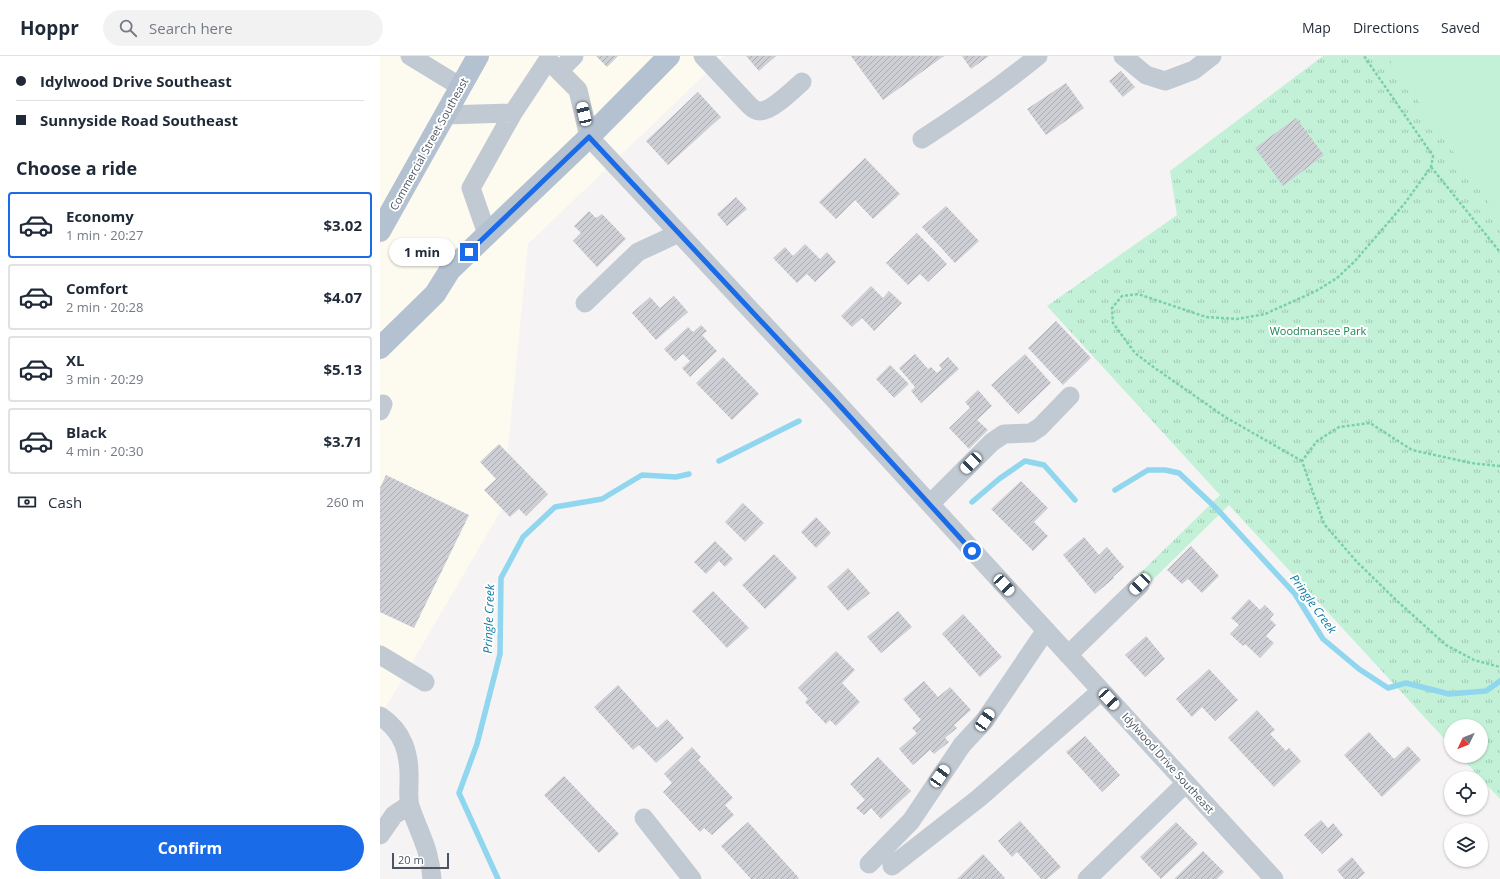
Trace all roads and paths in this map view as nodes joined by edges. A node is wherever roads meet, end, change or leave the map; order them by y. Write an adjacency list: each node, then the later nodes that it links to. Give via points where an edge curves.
1 (410, 56): 12 (street)
2 (478, 56): 12 (main road, Commercial Street Southeast)
3 (574, 56): 10 (street)
4 (668, 56): 15 (main road)
5 (703, 56): 11 (street, via 749,106 760,111 779,102)
6 (1038, 56): 16 (street, via 969,109)
7 (1123, 56): 8 (street, via 1146,75 1165,81 1194,70)
8 (1212, 56)
9 (1364, 56): 17 (path, via 1433,156)
10 (559, 71): 13 (street, via 548,60); 15 (street, via 578,90)
11 (802, 82)
12 (461, 87): 14 (main road, Commercial Street Southeast)
13 (513, 113): 14 (street); 19 (street, via 471,188)
14 (446, 115): 18 (main road, Commercial Street Southeast)
15 (589, 137): 19 (main road); 20 (street, Idylwood Drive Southeast)
16 (922, 139)
17 (1431, 167): 21 (path); 25 (path, via 1405,203 1337,278 1316,291 1265,314 1237,319 1206,317 1138,294 1122,296 1112,308 1113,323 1135,352 1152,366 1225,417)
18 (380, 231)
19 (487, 234): 23 (main road, via 450,270 434,294)
20 (679, 234): 22 (street, via 638,252); 27 (street, Idylwood Drive Southeast)
21 (1500, 252)
22 (585, 303)
23 (380, 348)
24 (1070, 396): 27 (street, via 1031,433 1004,434 992,442)
25 (1302, 461): 26 (path, via 1317,441 1339,427 1370,423 1412,450 1471,463); 32 (path, via 1324,524 1357,562 1446,645 1474,660)
26 (1500, 466)
27 (930, 504): 29 (street, Idylwood Drive Southeast)
28 (1140, 584): 31 (street)
29 (1046, 630): 31 (street, Idylwood Drive Southeast); 40 (street, via 985,720 962,745 911,821)
30 (380, 655): 33 (street)
31 (1068, 655): 34 (street, Idylwood Drive Southeast)
32 (1500, 667)
33 (425, 682)
34 (1101, 691): 36 (street, Idylwood Drive Southeast); 41 (street, via 979,798)
35 (380, 716): 37 (street, via 394,727 406,753 410,776)
36 (1186, 783): 44 (street); 45 (street, Idylwood Drive Southeast)
37 (409, 805): 39 (street, via 394,815); 42 (street, via 426,844)
38 (644, 818): 43 (street)
39 (380, 834)
40 (869, 864)
41 (892, 866)
42 (432, 879)
43 (692, 879)
44 (1087, 879)
45 (1274, 879)

